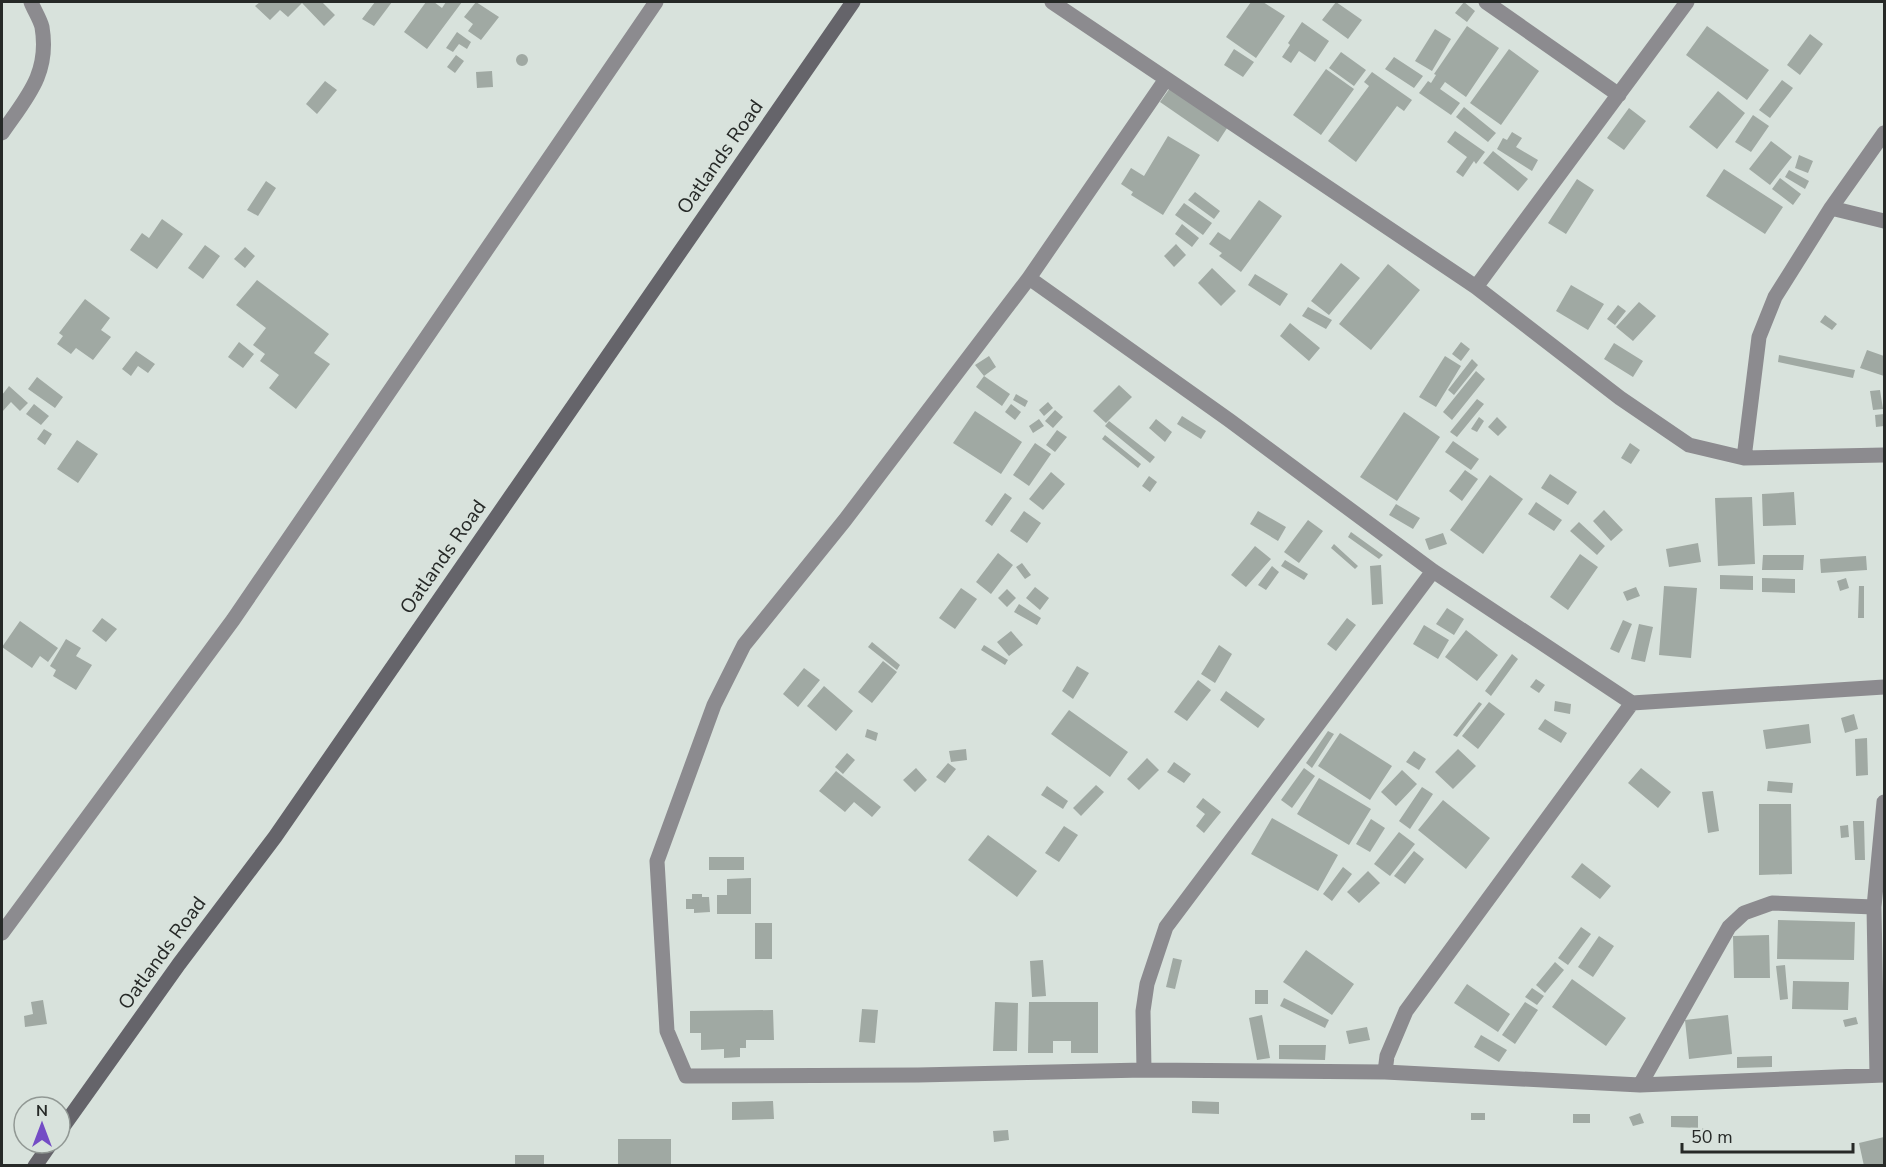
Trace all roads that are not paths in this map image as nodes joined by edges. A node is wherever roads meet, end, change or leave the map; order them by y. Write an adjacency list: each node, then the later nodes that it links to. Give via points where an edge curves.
1 (31, 2): 9 (street, via 42,27 38,80)
2 (656, 2): 22 (street, via 233,620)
3 (853, 2): 27 (street, Oatlands Road, via 275,837 178,964)
4 (1052, 2): 7 (street)
5 (1486, 2): 8 (street)
6 (1687, 2): 8 (street)
7 (1166, 79): 13 (street); 14 (street)
8 (1619, 95): 14 (street)
9 (2, 133)
10 (1884, 133): 11 (street)
11 (1831, 208): 12 (street); 16 (street, via 1775,297 1759,337)
12 (1884, 221)
13 (1029, 278): 17 (street); 23 (street, via 845,520 744,645 714,705 657,861 667,1031 687,1076)
14 (1476, 287): 16 (street, via 1620,398 1689,445)
15 (1884, 455): 16 (street)
16 (1744, 459)
17 (1433, 571): 19 (street); 23 (street, via 1166,927 1147,984 1143,1011)
18 (1884, 687): 19 (street)
19 (1632, 703): 24 (street, via 1406,1011 1387,1056)
20 (1884, 802): 21 (street)
21 (1874, 908): 25 (street); 26 (street, via 1772,903 1744,913 1729,927)
22 (2, 933)
23 (1144, 1070): 24 (street)
24 (1385, 1072): 26 (street)
25 (1881, 1075): 26 (street)
26 (1640, 1085)
27 (72, 1114)

